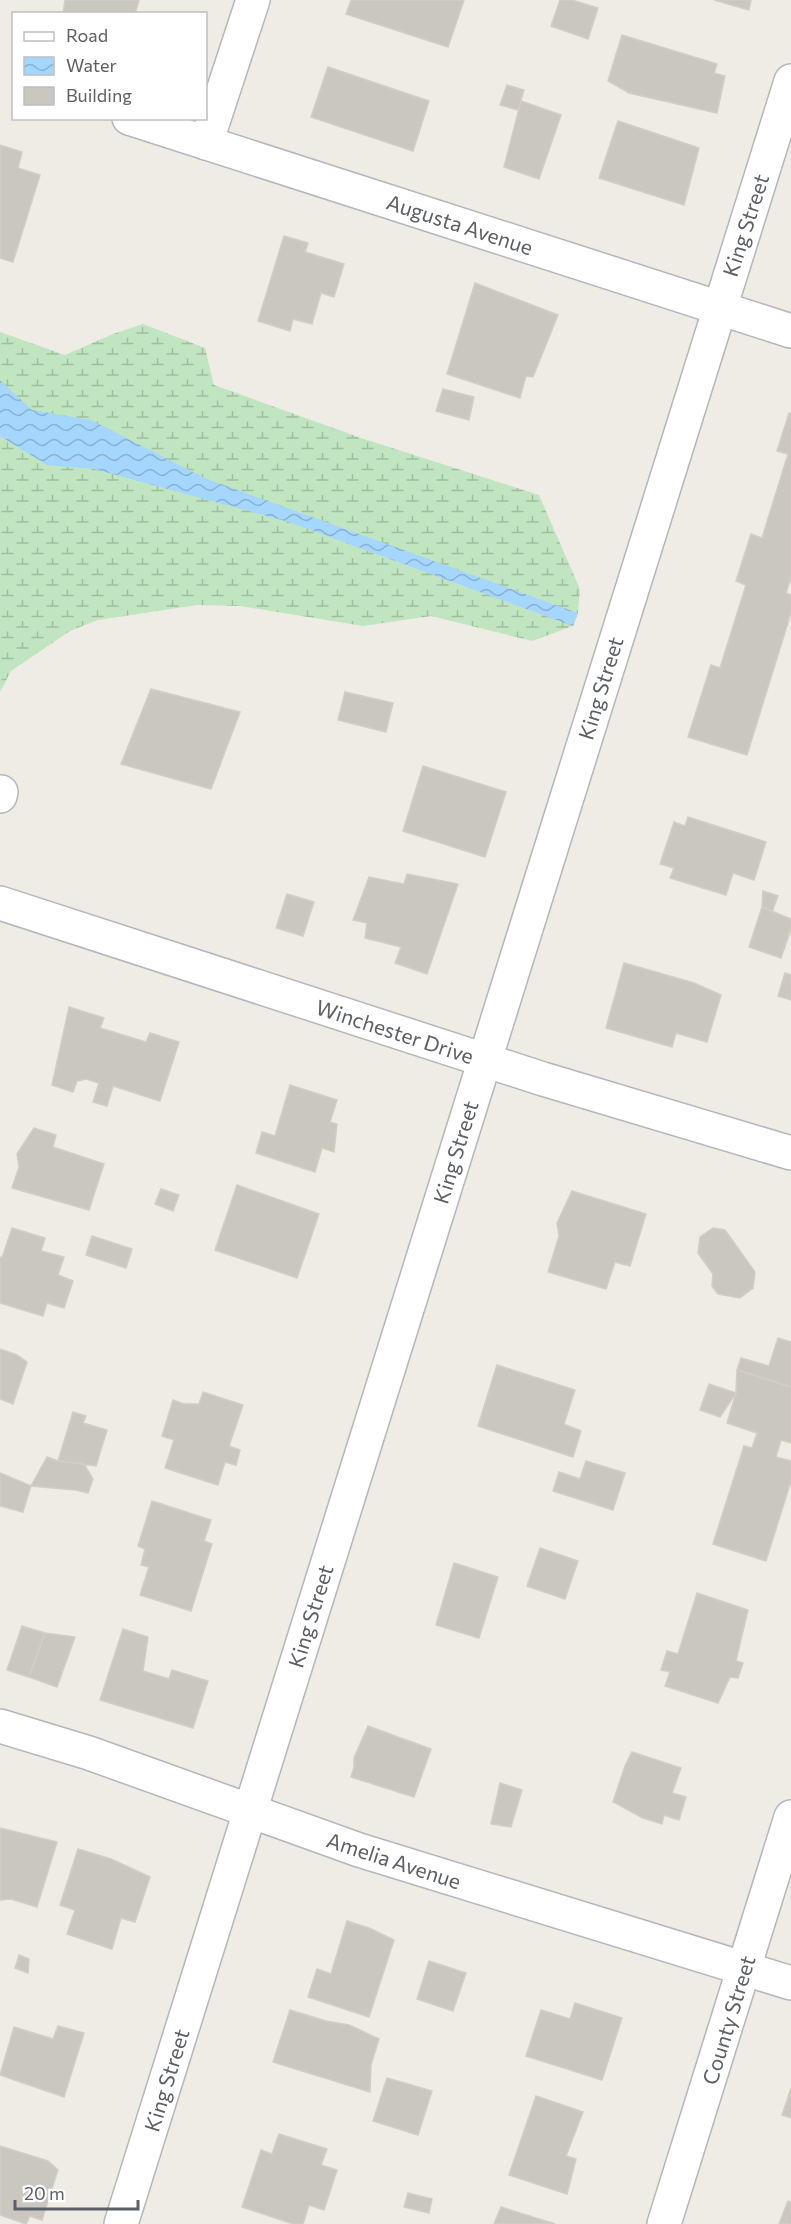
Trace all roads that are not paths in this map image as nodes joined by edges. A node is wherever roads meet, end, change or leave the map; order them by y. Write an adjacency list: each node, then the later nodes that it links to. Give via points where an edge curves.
1 (253, 0): 4 (street)
2 (791, 81): 5 (street, King Street)
3 (135, 120): 4 (street, Augusta Avenue)
4 (206, 143): 5 (street, Augusta Avenue)
5 (719, 307): 6 (street, Augusta Avenue); 8 (street, King Street)
6 (791, 331)
7 (0, 903): 8 (street, Winchester Drive)
8 (484, 1059): 9 (street, Winchester Drive); 11 (street, King Street)
9 (791, 1153)
10 (0, 1726): 11 (street, Amelia Avenue, via 89,1753)
11 (250, 1811): 13 (street, Amelia Avenue, via 359,1850); 15 (street, King Street)
12 (791, 1817): 13 (street, County Street)
13 (744, 1968): 14 (street, Amelia Avenue); 16 (street, County Street)
14 (791, 1983)
15 (121, 2224)
16 (664, 2224)

